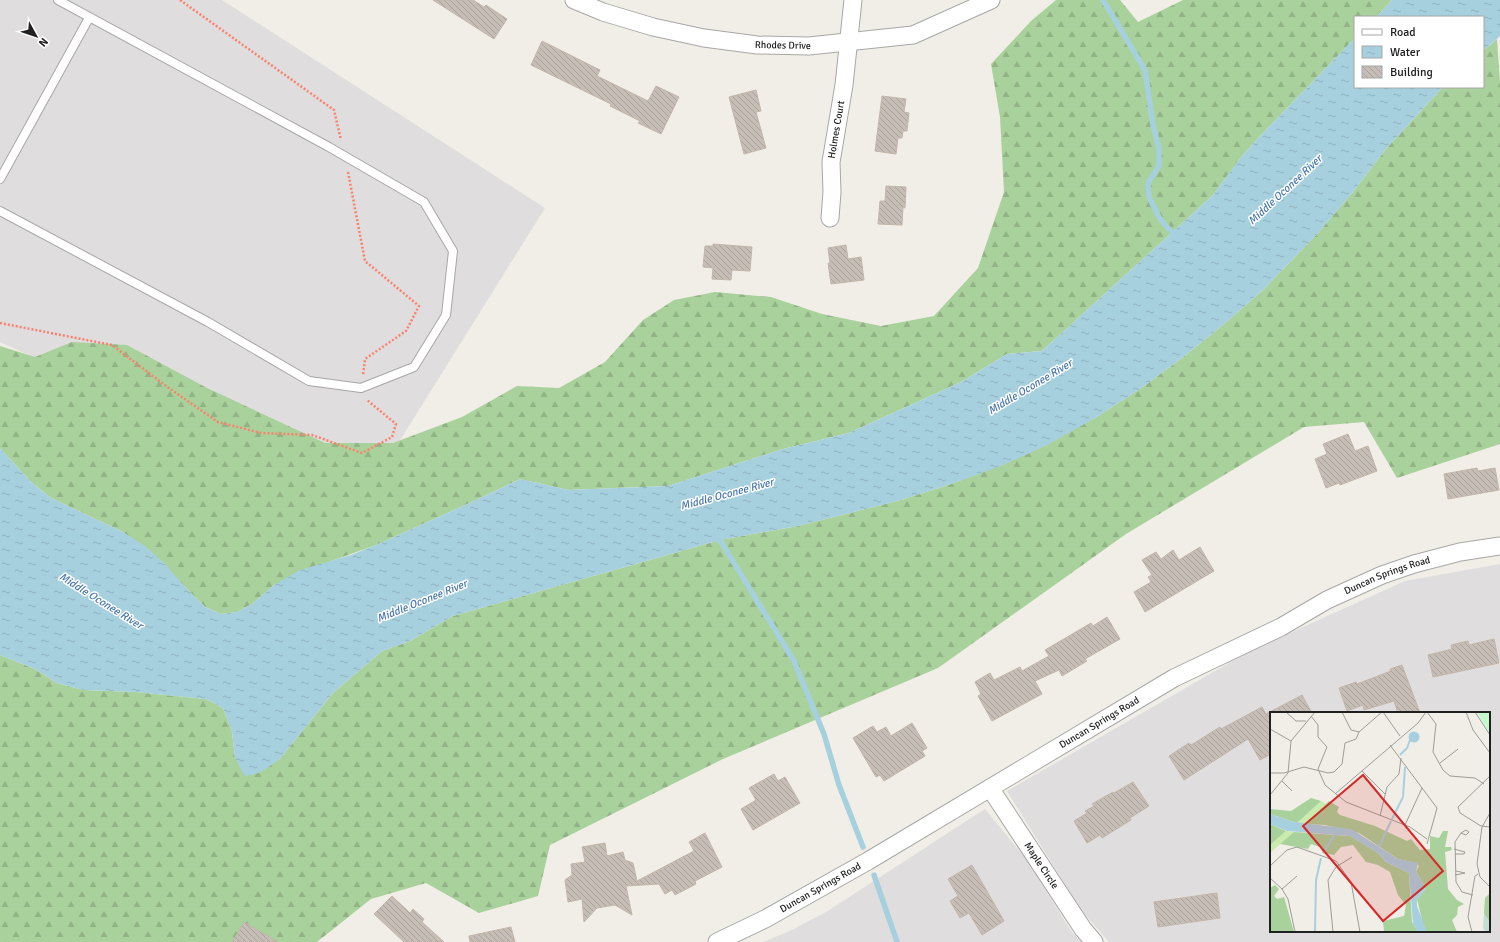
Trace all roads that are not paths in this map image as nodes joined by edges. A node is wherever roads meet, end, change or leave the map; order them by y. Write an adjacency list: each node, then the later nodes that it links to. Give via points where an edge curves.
1 (58, 0): 5 (lane)
2 (574, 0): 6 (street, Rhodes Drive, via 653,28 757,46 809,46)
3 (853, 0): 6 (street, Holmes Court)
4 (991, 0): 6 (street, Rhodes Drive, via 913,35)
5 (89, 18): 7 (lane); 8 (lane, via 424,202 453,251 446,315 414,367 361,388 309,381 208,322)
6 (848, 41): 9 (street, Holmes Court, via 844,85 831,162)
7 (0, 178)
8 (0, 211)
9 (830, 218)
10 (1500, 546): 11 (street, Duncan Springs Road, via 1460,552 1414,564 1382,575 1327,600 1281,627 1174,678)
11 (990, 788): 12 (street, Duncan Springs Road, via 861,865 765,919); 13 (street, Maple Circle)
12 (717, 942)
13 (1094, 942)

